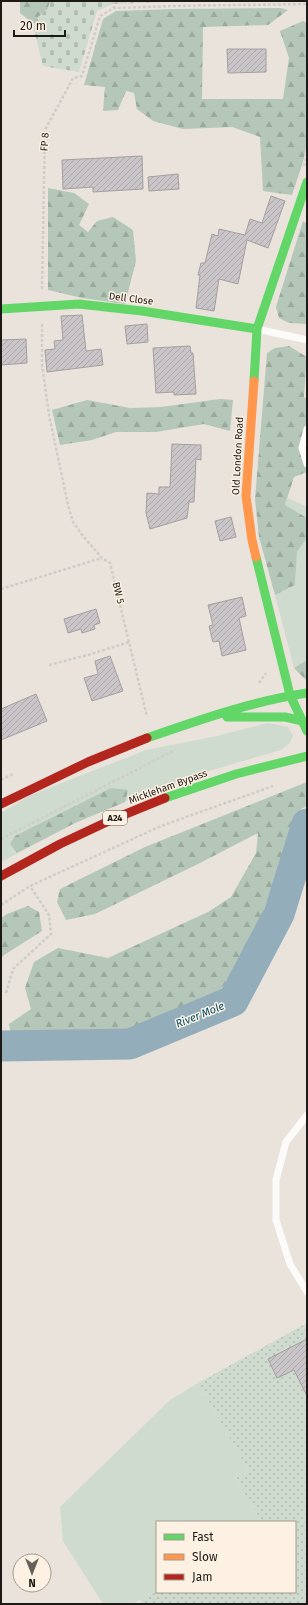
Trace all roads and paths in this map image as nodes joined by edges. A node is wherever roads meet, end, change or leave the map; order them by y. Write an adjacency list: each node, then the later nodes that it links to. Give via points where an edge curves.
1 (113, 1): 5 (path)
2 (172, 1): 4 (path)
3 (307, 4): 4 (path)
4 (172, 6): 5 (path)
5 (114, 8): 9 (path, FP 8, via 100,16 82,76 73,78 45,130)
6 (307, 154): 7 (path)
7 (302, 173)
8 (307, 182): 11 (main road, Old London Road)
9 (42, 307): 10 (main road, Dell Close); 11 (main road, Dell Close, via 79,304); 15 (path, BW 5, via 42,364 49,415 68,505 73,522)
10 (1, 309)
11 (257, 329): 12 (lane); 22 (main road, Old London Road, via 246,496 252,540)
12 (307, 340)
13 (307, 429): 14 (lane, via 302,448)
14 (307, 464)
15 (102, 558): 16 (path); 17 (path, BW 5, via 110,563)
16 (1, 589)
17 (129, 642): 18 (path); 26 (path, BW 5)
18 (48, 665)
19 (269, 669): 20 (path)
20 (256, 687)
21 (307, 693): 22 (main road)
22 (290, 695): 23 (main road); 24 (main road, Old London Road)
23 (210, 717): 24 (main road, via 285,717); 26 (main road)
24 (304, 721): 25 (main road, Old London Road)
25 (307, 731)
26 (152, 735): 32 (main road, via 92,759)
27 (178, 749): 33 (path)
28 (307, 756): 34 (main road, Mickleham Bypass / A24, via 236,774 168,797 60,844)
29 (17, 772): 30 (path)
30 (1, 780)
31 (278, 785): 35 (path, via 161,826)
32 (1, 804)
33 (1, 839)
34 (1, 876)
35 (30, 886): 36 (path); 37 (path, via 49,915 51,934 13,969)
36 (1, 905)
37 (6, 993)
38 (307, 1115): 39 (lane, via 286,1142 276,1180 276,1220 290,1264)
39 (307, 1292)

